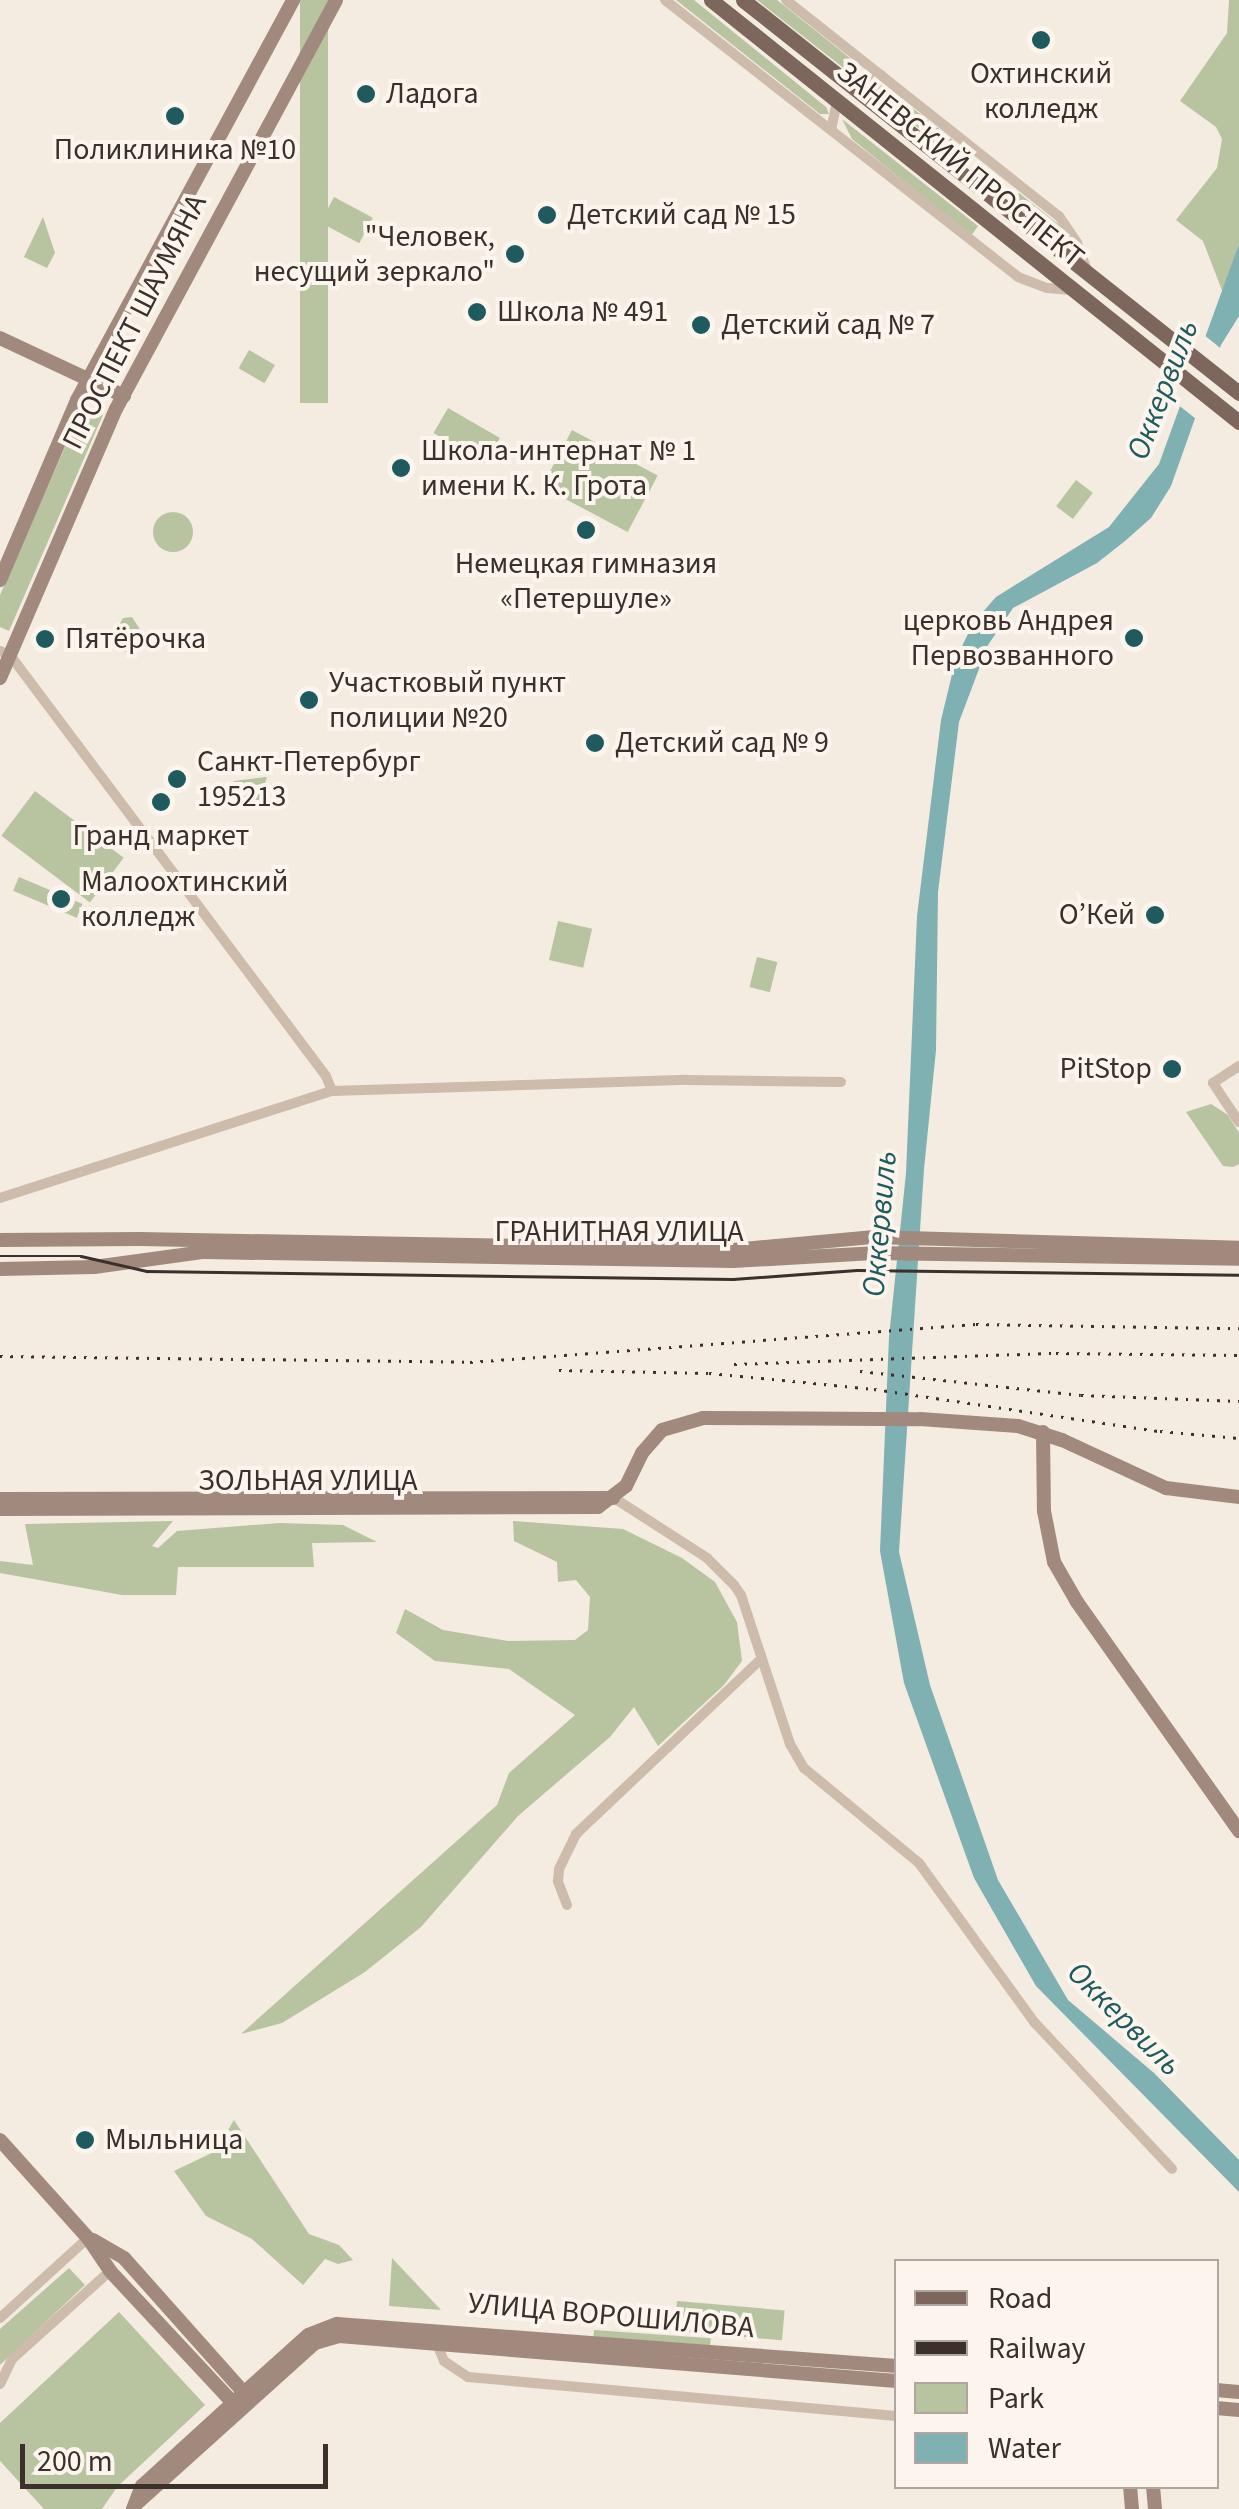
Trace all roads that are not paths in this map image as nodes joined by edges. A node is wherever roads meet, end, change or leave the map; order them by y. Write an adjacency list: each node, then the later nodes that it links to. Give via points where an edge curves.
1 (293, 0): 14 (street, ПРОСПЕКТ ШАУМЯНА)
2 (336, 0): 16 (street, ПРОСПЕКТ ШАУМЯНА)
3 (665, 0): 10 (street)
4 (710, 0): 9 (main road, ЗАНЕВСКИЙ ПРОСПЕКТ)
5 (742, 0): 8 (main road, ЗАНЕВСКИЙ ПРОСПЕКТ)
6 (786, 0): 7 (street)
7 (882, 76): 8 (street); 11 (street, via 1060,216)
8 (849, 84): 11 (main road, ЗАНЕВСКИЙ ПРОСПЕКТ)
9 (837, 101): 10 (street); 12 (main road, ЗАНЕВСКИЙ ПРОСПЕКТ)
10 (831, 130): 12 (street, via 1018,278)
11 (1088, 274): 15 (main road, ЗАНЕВСКИЙ ПРОСПЕКТ)
12 (1072, 290): 17 (main road, ЗАНЕВСКИЙ ПРОСПЕКТ)
13 (0, 338): 14 (street)
14 (88, 379): 16 (street); 18 (street, ПРОСПЕКТ ШАУМЯНА)
15 (1237, 392)
16 (124, 396): 19 (street, ПРОСПЕКТ ШАУМЯНА)
17 (1234, 418)
18 (0, 580)
19 (5, 653): 20 (street, ПРОСПЕКТ ШАУМЯНА); 23 (street)
20 (0, 678)
21 (1239, 1066): 24 (street, via 1213,1084)
22 (841, 1082): 23 (street, via 687,1080)
23 (332, 1092): 25 (street)
24 (1239, 1122)
25 (0, 1198)
26 (0, 1240): 27 (street, ГРАНИТНАЯ УЛИЦА, via 733,1250)
27 (874, 1245): 28 (street, ГРАНИТНАЯ УЛИЦА); 31 (street, ГРАНИТНАЯ УЛИЦА, via 717,1261 204,1252)
28 (950, 1246): 29 (street, ГРАНИТНАЯ УЛИЦА); 30 (street, ГРАНИТНАЯ УЛИЦА)
29 (1239, 1248)
30 (1239, 1259)
31 (0, 1269)
32 (1043, 1432): 33 (street, via 1140,1480 1185,1493); 34 (street, via 920,1419 685,1420 651,1440); 38 (street, via 1044,1511 1054,1562)
33 (1239, 1497)
34 (614, 1498): 35 (street, ЗОЛЬНАЯ УЛИЦА); 36 (street, ЗОЛЬНАЯ УЛИЦА, via 598,1507); 37 (street, via 724,1574 742,1595)
35 (0, 1499)
36 (0, 1509)
37 (762, 1659): 39 (street, via 576,1834 559,1869); 41 (street, via 804,1768 919,1863 1035,2023)
38 (1239, 1831)
39 (567, 1906)
40 (0, 2140): 42 (street)
41 (1172, 2169)
42 (88, 2238): 43 (street); 44 (street); 45 (street)
43 (124, 2258): 44 (street); 51 (street)
44 (110, 2271): 50 (street, via 12,2359); 52 (street)
45 (0, 2318)
46 (322, 2334): 47 (street, УЛИЦА ВОРОШИЛОВА); 48 (street, УЛИЦА ВОРОШИЛОВА, via 337,2324 418,2328); 51 (street)
47 (436, 2342): 49 (street, УЛИЦА ВОРОШИЛОВА); 53 (street, via 444,2361 468,2377)
48 (894, 2366)
49 (894, 2382)
50 (0, 2384)
51 (248, 2397): 52 (street); 54 (street)
52 (233, 2403): 54 (street, via 142,2486)
53 (894, 2416)
54 (134, 2507)

